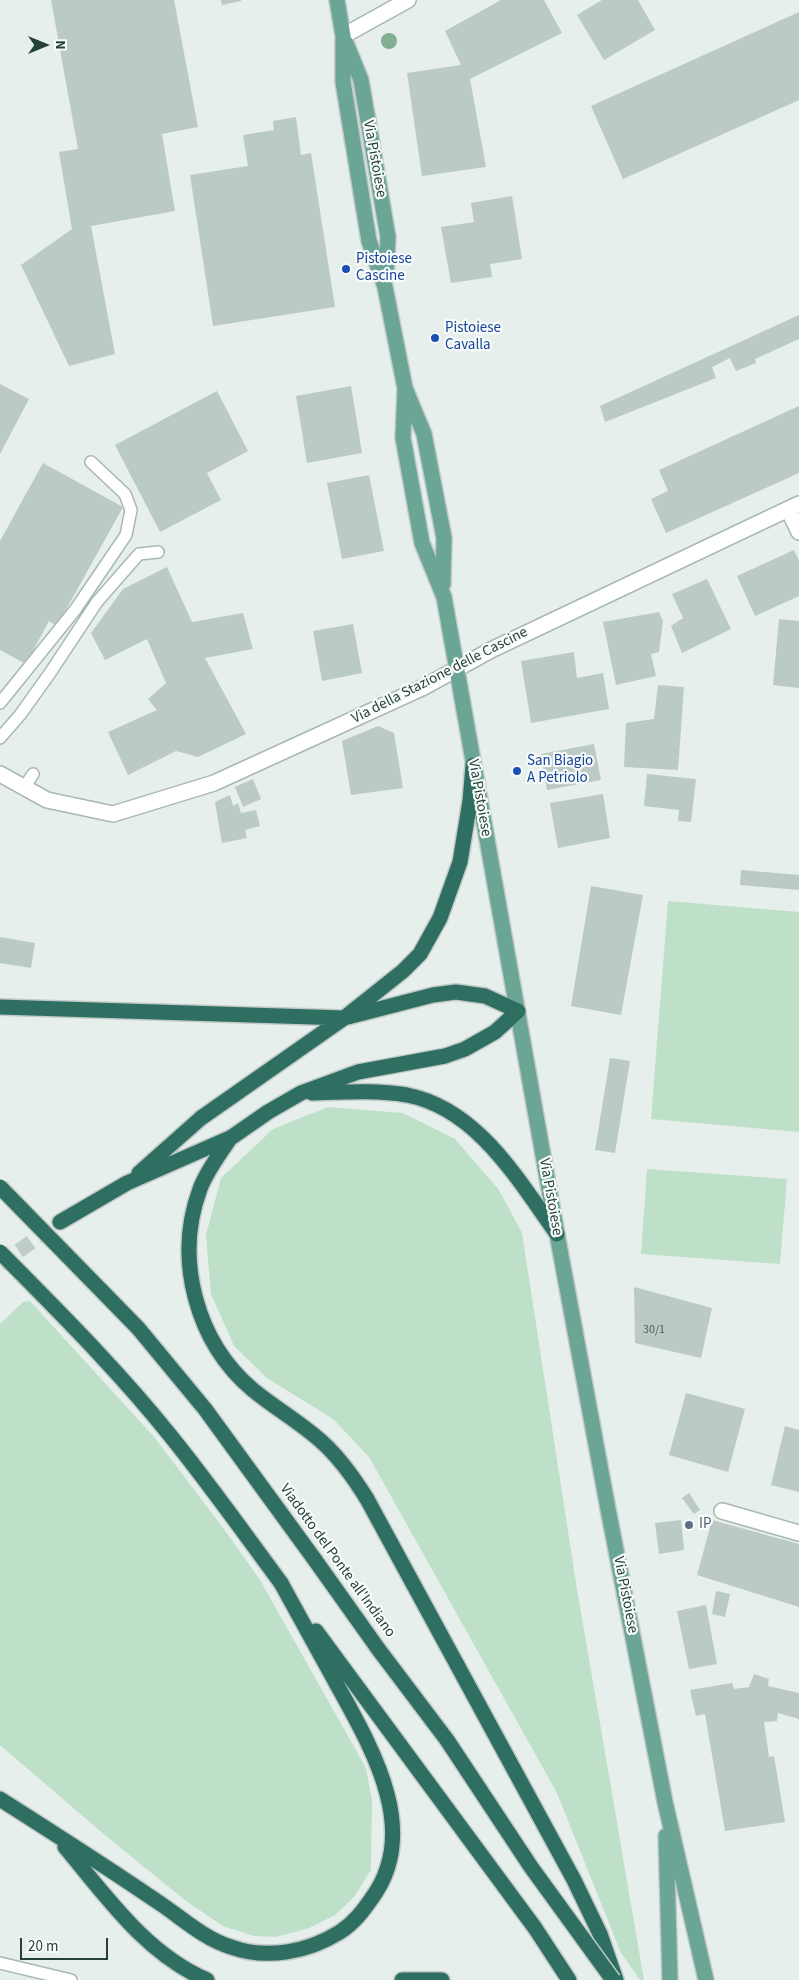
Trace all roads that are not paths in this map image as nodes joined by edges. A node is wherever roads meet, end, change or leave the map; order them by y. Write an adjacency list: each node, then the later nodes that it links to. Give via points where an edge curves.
1 (337, 0): 3 (main road, Via Pistoiese)
2 (408, 0): 3 (street)
3 (343, 36): 4 (main road, Via Pistoiese, via 343,82 369,241 385,286)
4 (404, 388): 9 (main road, Via Pistoiese, via 424,434 444,538); 9 (main road, Via Pistoiese, via 404,447 422,542)
5 (91, 462): 11 (lane, via 125,494 132,510 126,535 75,610)
6 (793, 507): 7 (street, Via della Stazione delle Cascine); 10 (street, Via della Stazione delle Cascine)
7 (799, 532)
8 (158, 552): 12 (lane, via 139,554 97,602 50,673)
9 (443, 590): 10 (main road, Via Pistoiese)
10 (456, 668): 13 (main road, Via Pistoiese); 16 (street, Via della Stazione delle Cascine, via 424,687 214,783 113,814 47,800)
11 (0, 703)
12 (0, 738)
13 (473, 765): 18 (main road, Via Pistoiese); 19 (highway, via 460,862 440,918 420,954)
14 (0, 774): 16 (street, Via della Stazione delle Cascine)
15 (33, 774): 16 (lane)
16 (24, 788)
17 (0, 1007): 19 (highway)
18 (518, 1011): 19 (highway, via 485,996 456,992); 20 (highway, via 495,1032 465,1049 445,1056 358,1072); 25 (main road, Via Pistoiese)
19 (344, 1018): 22 (highway, via 201,1118)
20 (301, 1093): 21 (highway); 25 (highway, via 390,1093 424,1099 449,1110 486,1141)
21 (232, 1137): 22 (highway); 39 (highway, via 206,1176 192,1223 192,1279 205,1326 232,1370 322,1442 351,1474 367,1499 574,1880 600,1934)
22 (127, 1183): 24 (highway)
23 (0, 1187): 39 (highway, Viadotto del Ponte all'Indiano, bridge, via 138,1328 205,1409 447,1740 531,1867)
24 (60, 1222)
25 (557, 1234): 31 (main road, Via Pistoiese)
26 (0, 1252): 29 (highway, bridge, via 170,1434)
27 (722, 1511): 28 (street)
28 (799, 1533)
29 (281, 1583): 32 (highway, via 366,1738 383,1779 392,1830 391,1855 385,1878 363,1910 346,1928 308,1946 280,1953 247,1952 206,1936); 38 (highway, via 535,1928)
30 (0, 1799): 32 (highway)
31 (665, 1802): 40 (main road, Via Pistoiese); 41 (main road, Via Pistoiese)
32 (55, 1834): 35 (highway, via 130,1925 187,1970)
33 (0, 1963): 34 (lane)
34 (71, 1980)
35 (207, 1980)
36 (402, 1980): 37 (highway)
37 (442, 1980)
38 (568, 1980)
39 (615, 1980)
40 (670, 1980)
41 (706, 1980)

